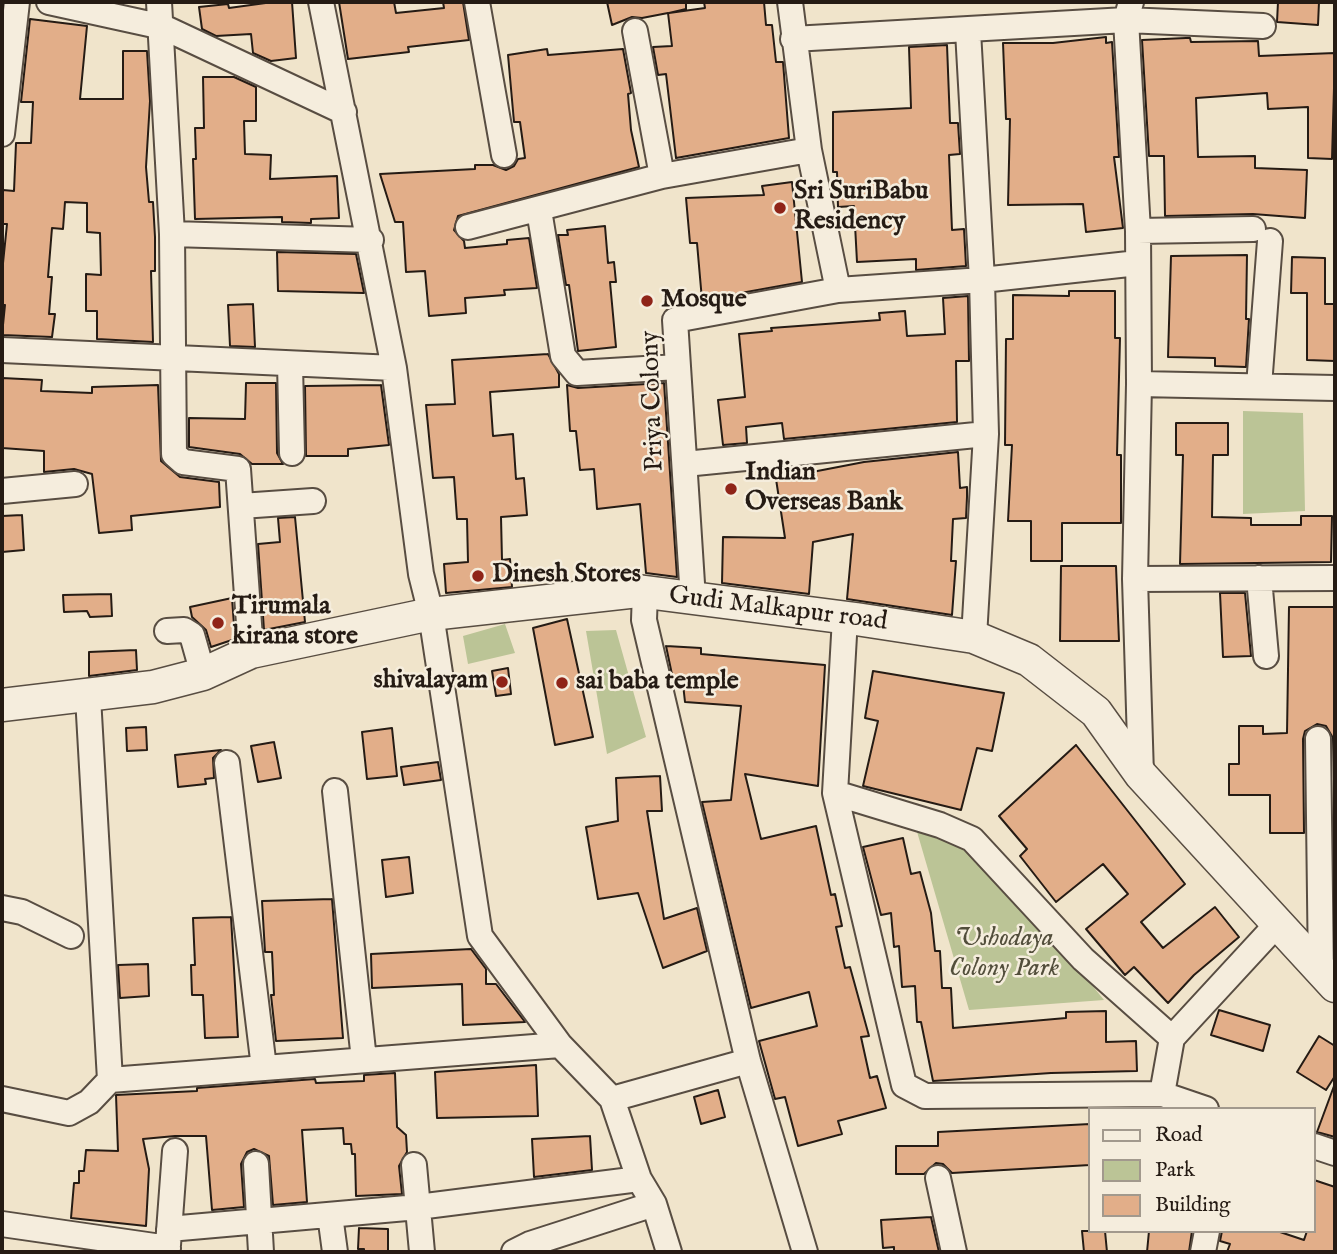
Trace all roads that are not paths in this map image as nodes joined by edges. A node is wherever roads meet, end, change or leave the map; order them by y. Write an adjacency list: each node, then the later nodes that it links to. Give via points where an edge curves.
1 (17, 2): 14 (street)
2 (49, 2): 9 (street)
3 (159, 2): 9 (street)
4 (321, 2): 13 (street)
5 (477, 2): 16 (street)
6 (790, 2): 12 (street)
7 (1128, 11): 8 (street); 11 (street); 20 (street)
8 (1263, 26)
9 (163, 27): 13 (street); 21 (street)
10 (635, 31): 17 (street)
11 (968, 31): 12 (street); 24 (street)
12 (793, 39): 15 (street)
13 (344, 112): 22 (street)
14 (2, 134)
15 (809, 150): 17 (street); 25 (street)
16 (504, 155)
17 (662, 176): 18 (street)
18 (539, 210): 19 (street); 29 (street, via 563,356 577,373)
19 (468, 227)
20 (1138, 231): 23 (street); 32 (street, via 1262,235)
21 (172, 234): 22 (street); 27 (street)
22 (371, 240): 30 (street)
23 (1138, 263): 24 (street, Priya Colony); 31 (street)
24 (982, 280): 25 (street, Priya Colony); 34 (street)
25 (838, 290): 29 (street, Priya Colony, via 675,320)
26 (2, 350): 27 (street)
27 (176, 358): 28 (street); 40 (street, via 174,454 183,462 238,468)
28 (290, 364): 30 (street); 35 (street)
29 (678, 367): 36 (street, Priya Colony)
30 (394, 368): 46 (street, via 421,574)
31 (1139, 384): 32 (street); 43 (street)
32 (1259, 386): 33 (street)
33 (1335, 388)
34 (986, 434): 36 (street); 49 (street)
35 (292, 453)
36 (685, 464): 45 (street, Priya Colony)
37 (75, 484): 38 (street)
38 (2, 491)
39 (313, 501): 40 (street)
40 (241, 506): 50 (street)
41 (1259, 578): 42 (street); 43 (street); 51 (street)
42 (1335, 578)
43 (1135, 579): 57 (street)
44 (645, 592): 45 (street, Gudi Malkapur road); 46 (street, Gudi Malkapur road); 67 (street, via 644,620)
45 (693, 599): 47 (street, Gudi Malkapur road)
46 (431, 614): 50 (street, Gudi Malkapur road); 65 (street, via 480,936)
47 (845, 618): 49 (street, Gudi Malkapur road); 59 (street)
48 (167, 631): 52 (street, via 184,630 192,635)
49 (974, 637): 57 (street, Gudi Malkapur road, via 1028,660 1096,712)
50 (251, 652): 52 (street, Gudi Malkapur road)
51 (1266, 656)
52 (203, 674): 53 (street, Gudi Malkapur road)
53 (88, 697): 54 (street, Gudi Malkapur road); 69 (street)
54 (2, 705)
55 (1318, 739): 63 (street)
56 (227, 762): 68 (street)
57 (1141, 775): 61 (street, Gudi Malkapur road)
58 (335, 791): 66 (street)
59 (835, 793): 64 (street, via 972,839 1083,959); 70 (street, via 904,1085 925,1096)
60 (2, 908): 62 (street, via 22,912)
61 (1279, 922): 63 (street, Gudi Malkapur road); 64 (street)
62 (71, 936)
63 (1328, 980)
64 (1172, 1038): 70 (street)
65 (560, 1045): 66 (street); 72 (street)
66 (363, 1060): 68 (street)
67 (748, 1061): 72 (street); 93 (street)
68 (264, 1068): 69 (street)
69 (110, 1080): 71 (street, via 89,1102 69,1113)
70 (1162, 1094): 73 (street)
71 (2, 1099)
72 (612, 1099): 80 (street)
73 (1200, 1107)
74 (1316, 1147): 76 (street)
75 (175, 1151): 87 (street)
76 (1335, 1153)
77 (256, 1164): 84 (street)
78 (414, 1165): 82 (street)
79 (937, 1178): 94 (street)
80 (639, 1179): 81 (street); 82 (street)
81 (654, 1204): 91 (street); 92 (street)
82 (418, 1207): 83 (street); 90 (street)
83 (330, 1215): 84 (street); 89 (street)
84 (259, 1220): 87 (street); 88 (street)
85 (2, 1224): 87 (street)
86 (1207, 1233): 95 (street)
87 (169, 1243)
88 (261, 1252)
89 (335, 1252)
90 (422, 1252)
91 (514, 1252)
92 (669, 1252)
93 (805, 1252)
94 (954, 1252)
95 (1203, 1252)

